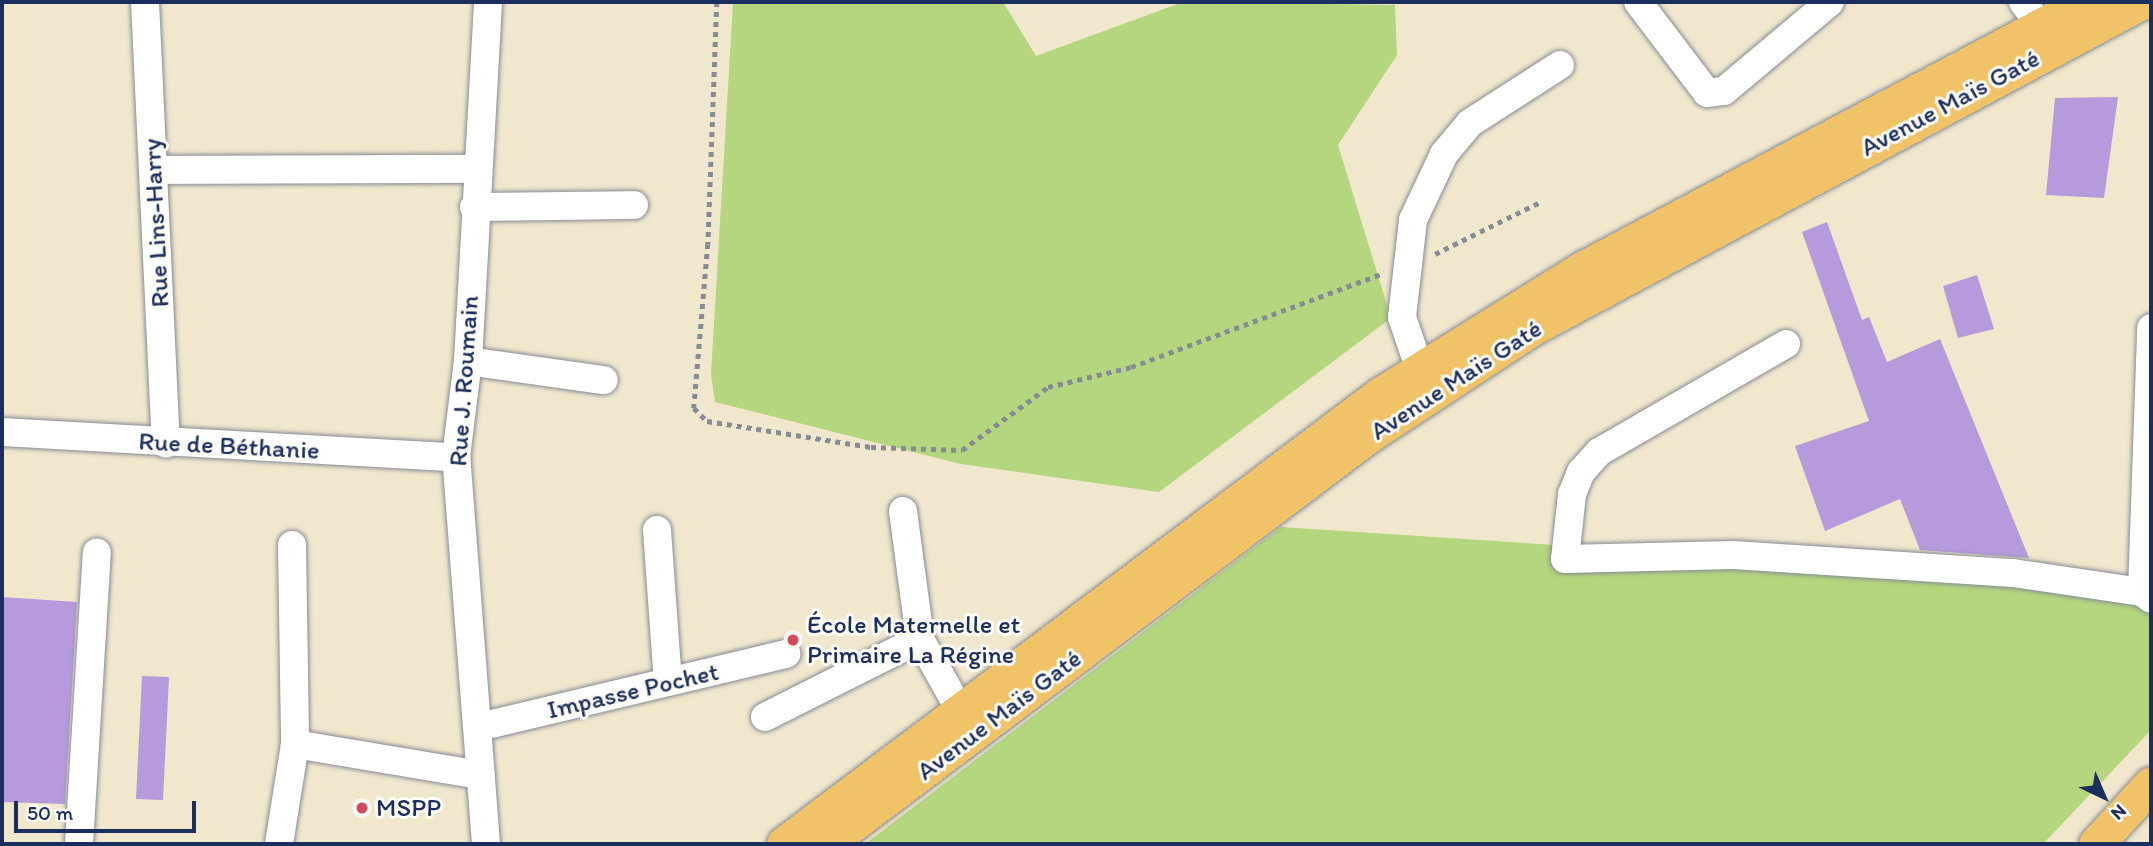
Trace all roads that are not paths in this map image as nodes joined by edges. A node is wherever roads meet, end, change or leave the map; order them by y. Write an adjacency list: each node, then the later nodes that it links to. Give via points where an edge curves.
1 (145, 2): 10 (street, Rue Lins-Harry)
2 (488, 2): 9 (street, Rue J. Roumain)
3 (1638, 2): 4 (street, via 1707,93 1724,91)
4 (1830, 2)
5 (2085, 2): 7 (main road, Avenue Maïs Gaté)
6 (2141, 2): 7 (main road, Avenue Maïs Gaté)
7 (2040, 25): 16 (main road, Avenue Maïs Gaté, via 1582,269); 39 (main road, Avenue Maïs Gaté, via 1532,328 1369,435)
8 (1560, 65): 16 (street, via 1470,122 1444,154 1413,220 1402,317)
9 (475, 169): 10 (street); 12 (street, Rue J. Roumain)
10 (153, 170): 19 (street, Rue Lins-Harry)
11 (634, 205): 12 (street)
12 (474, 207): 15 (street, Rue J. Roumain)
13 (2151, 328): 25 (street)
14 (1786, 344): 25 (street, via 1599,452 1581,472 1572,494 1565,559 1733,555 2013,573)
15 (468, 361): 17 (street); 20 (street, Rue J. Roumain)
16 (1420, 370): 29 (main road, Avenue Maïs Gaté, via 1270,475)
17 (604, 380)
18 (2, 432): 19 (street, Rue de Béthanie)
19 (166, 444): 20 (street, Rue de Béthanie)
20 (456, 457): 31 (street, Rue J. Roumain)
21 (903, 511): 26 (street)
22 (657, 530): 28 (street)
23 (292, 545): 32 (street)
24 (97, 553): 35 (street)
25 (2147, 595)
26 (920, 639): 29 (street); 30 (street)
27 (786, 654): 28 (street, Impasse Pochet)
28 (668, 682): 31 (street, Impasse Pochet)
29 (961, 712): 38 (main road, Avenue Maïs Gaté)
30 (765, 718)
31 (479, 727): 33 (street, Rue J. Roumain)
32 (295, 744): 33 (street); 36 (street)
33 (480, 775): 37 (street, Rue J. Roumain)
34 (2151, 784): 40 (main road)
35 (79, 844)
36 (279, 844)
37 (486, 844)
38 (784, 844)
39 (826, 844)
40 (2096, 844)

